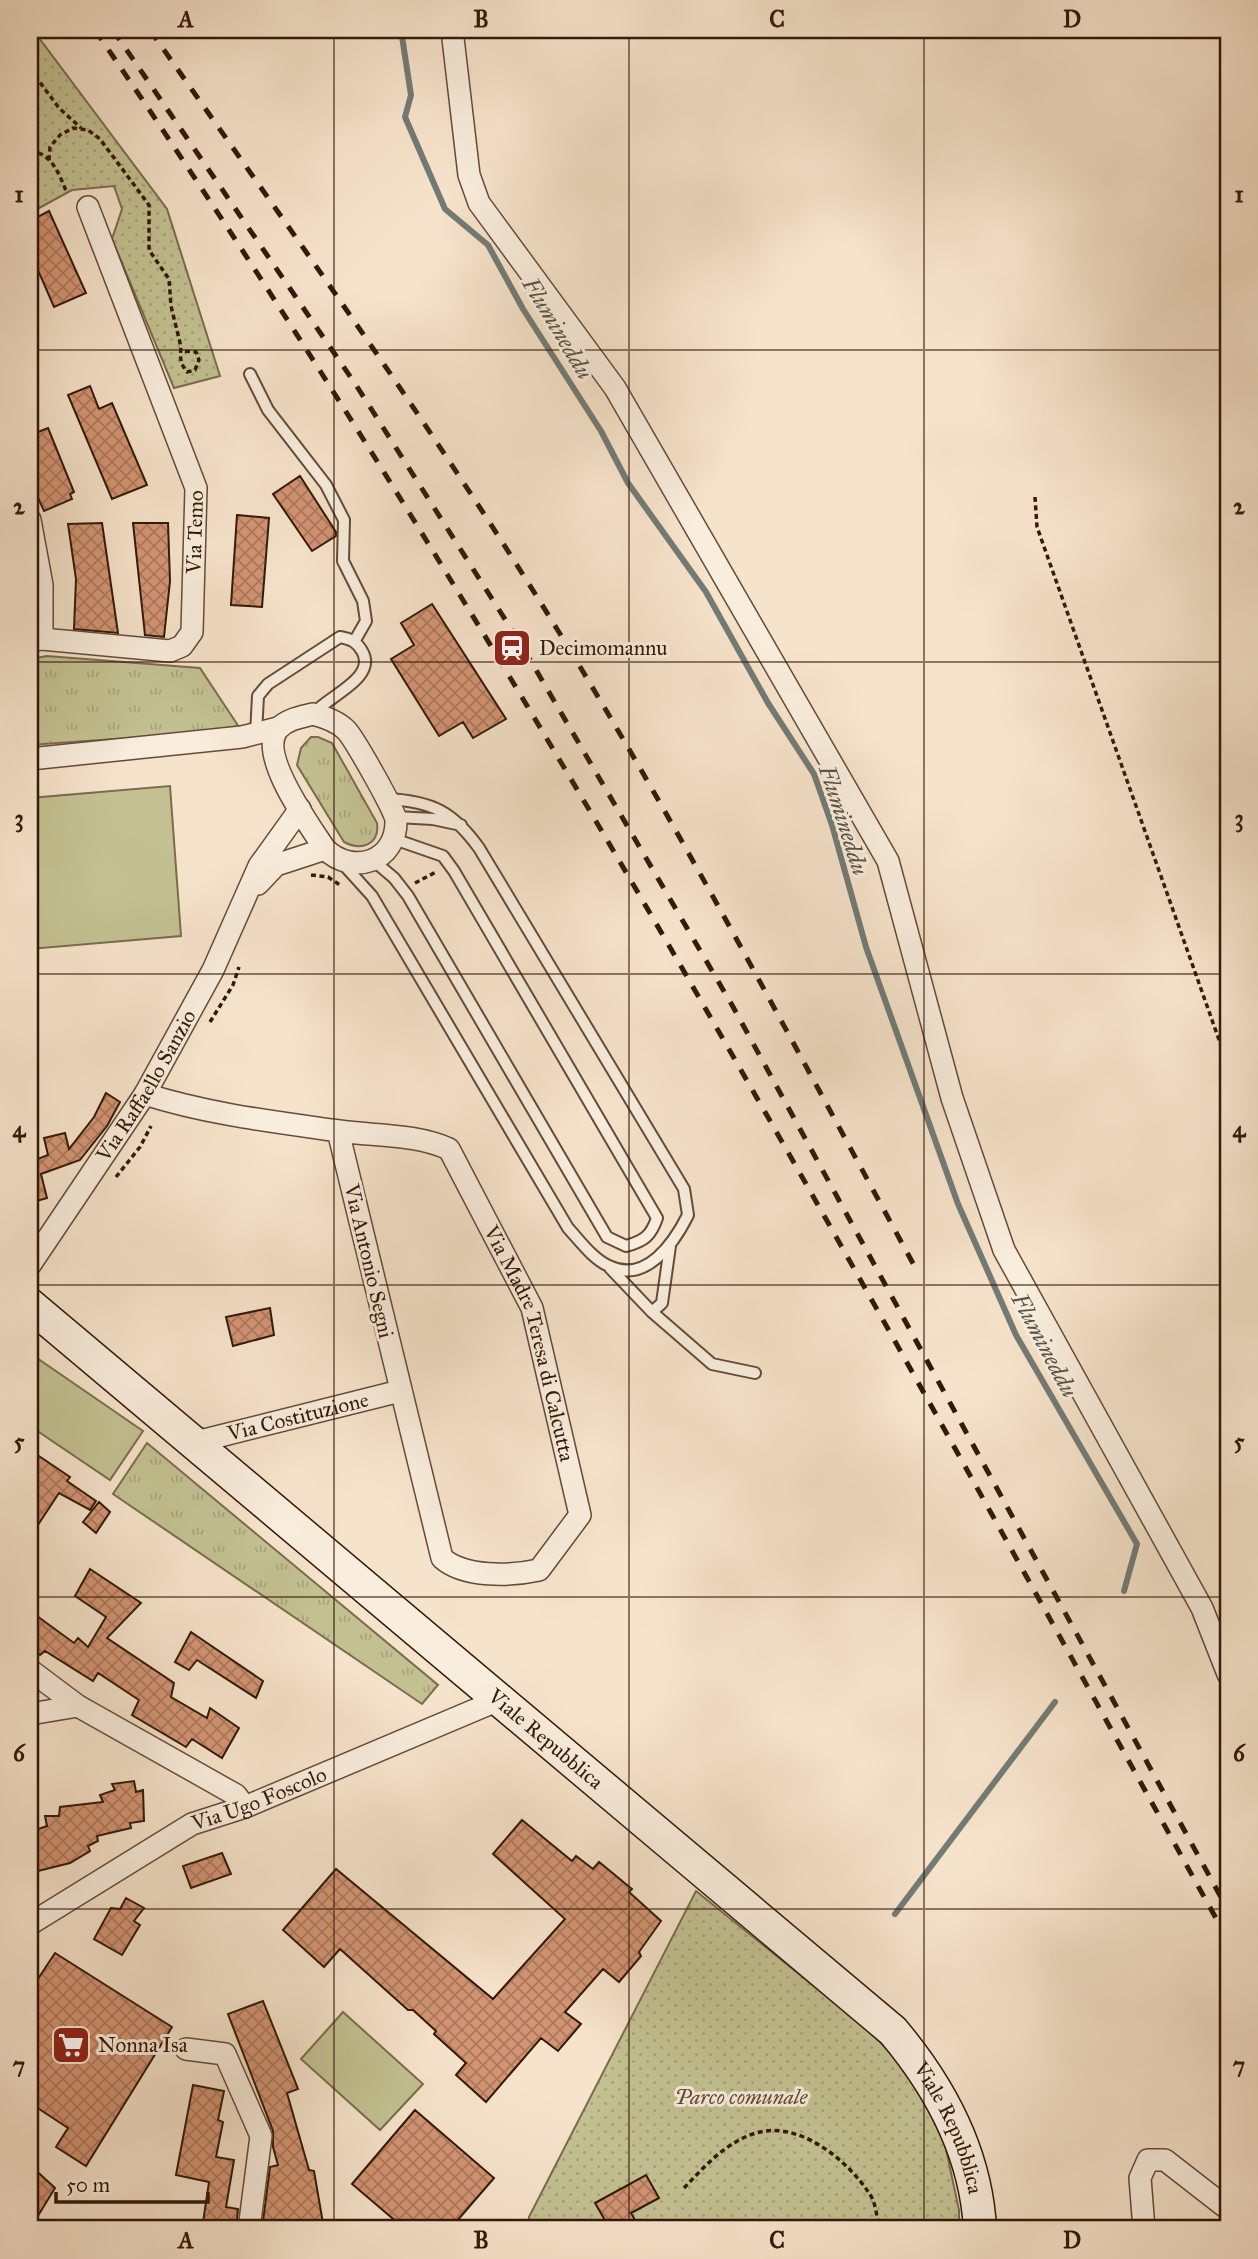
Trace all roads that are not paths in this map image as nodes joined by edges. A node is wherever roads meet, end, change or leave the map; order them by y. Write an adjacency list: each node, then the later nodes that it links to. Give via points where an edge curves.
1 (452, 30): 29 (street, via 469,175 479,203 615,388 888,861 952,1098 1004,1250 1202,1608)
2 (88, 207): 5 (street, Via Temo, via 197,488 192,632 182,646 170,652)
3 (250, 374): 6 (lane, via 268,410 326,485 344,520 343,561 363,601 366,621)
4 (30, 520): 5 (street, via 42,585)
5 (36, 640)
6 (354, 642): 7 (lane, via 365,657 359,679); 9 (lane, via 340,637 268,684 258,696)
7 (313, 714): 8 (street, via 291,719); 11 (street, via 329,718 347,731)
8 (278, 729): 9 (street); 12 (street, via 272,751)
9 (256, 734): 10 (street)
10 (30, 760)
11 (392, 808): 13 (lane); 13 (lane, via 410,800 445,811); 14 (street)
12 (300, 809): 15 (street); 17 (street, Via Raffaello Sanzio, via 269,850)
13 (463, 826): 20 (lane, via 684,1189 688,1215)
14 (394, 839): 16 (street); 16 (lane, via 443,856 449,864 657,1218 652,1233 642,1241 626,1246 607,1237 403,890)
15 (333, 856): 16 (street, Via Raffaello Sanzio, via 357,865); 17 (street, Via Raffaello Sanzio, via 276,865); 22 (lane, via 372,896 568,1228)
16 (374, 861)
17 (246, 896): 18 (street, Via Raffaello Sanzio)
18 (155, 1097): 19 (street, Via Madre Teresa di Calcutta, via 181,1106); 21 (street, Via Raffaello Sanzio)
19 (338, 1131): 26 (street, Via Antonio Segni); 26 (street, Via Madre Teresa di Calcutta, via 433,1142 449,1149 526,1290 580,1516 539,1570 477,1573 452,1567 442,1558)
20 (670, 1245): 22 (lane, via 644,1266 625,1270); 24 (lane, via 662,1303)
21 (30, 1265)
22 (608, 1266): 24 (lane)
23 (30, 1306): 27 (main road, Viale Repubblica)
24 (652, 1312): 25 (lane, via 712,1364)
25 (755, 1373)
26 (400, 1391): 27 (street, Via Costituzione)
27 (196, 1442): 30 (main road, Viale Repubblica)
28 (30, 1670): 31 (street)
29 (1228, 1674)
30 (501, 1699): 33 (street, Via Ugo Foscolo); 38 (main road, Viale Repubblica, via 893,2031 937,2088 958,2133 979,2203)
31 (78, 1706): 32 (street); 33 (street, via 236,1795)
32 (30, 1714)
33 (245, 1807): 34 (street, Via Ugo Foscolo, via 192,1824)
34 (30, 1924)
35 (186, 2049): 37 (street, via 225,2054 261,2136)
36 (1228, 2209): 39 (street, via 1165,2160 1148,2160 1140,2178)
37 (250, 2229)
38 (980, 2229)
39 (1144, 2229)

